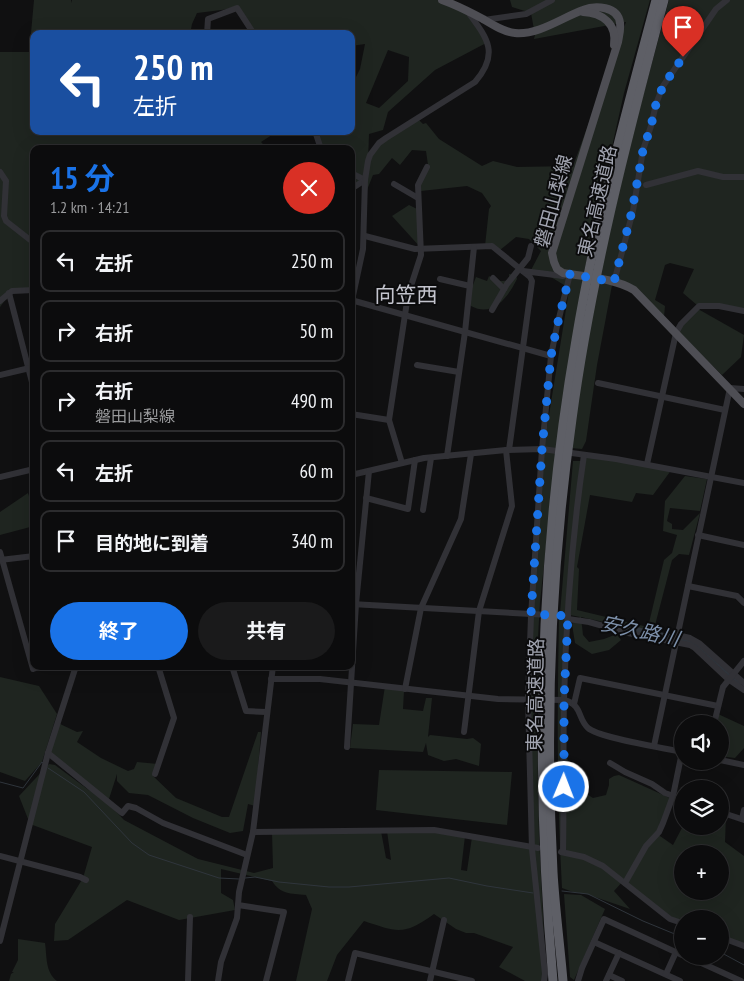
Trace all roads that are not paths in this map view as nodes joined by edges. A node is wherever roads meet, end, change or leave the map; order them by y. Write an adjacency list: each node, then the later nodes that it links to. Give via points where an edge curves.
1 (552, 0): 7 (street, via 526,14)
2 (656, 0): 151 (highway, 東名高速道路, via 599,220 576,340 555,491 541,711 545,871)
3 (664, 0): 152 (highway, 東名高速道路, via 592,295 563,492 550,676 550,800)
4 (445, 1): 6 (main road, 磐田山梨線)
5 (724, 1): 28 (street, via 663,86 643,150 634,202)
6 (467, 11): 7 (main road, 磐田山梨線); 14 (street, via 486,37 489,48 484,72 475,82 379,143 368,160)
7 (484, 20): 25 (main road, 磐田山梨線, via 514,33 528,32 598,7 608,9 620,21 618,42 552,253 558,269)
8 (207, 30): 9 (street, via 208,18 237,8)
9 (251, 30)
10 (427, 167): 18 (street, via 418,185)
11 (0, 172): 20 (street, via 6,181 6,221)
12 (355, 175): 14 (street)
13 (744, 177): 16 (street, via 730,178 698,171)
14 (365, 180): 17 (street); 19 (street)
15 (394, 184): 18 (street)
16 (646, 185)
17 (355, 186)
18 (418, 198): 23 (street)
19 (364, 236): 23 (street); 30 (street)
20 (30, 240)
21 (531, 246): 24 (street)
22 (474, 247): 23 (street); 24 (street, via 492,246); 29 (street)
23 (421, 248): 38 (street)
24 (520, 270): 25 (street); 31 (street); 41 (street, via 532,281)
25 (567, 274): 28 (main road); 42 (street)
26 (493, 278): 31 (street)
27 (440, 279): 29 (street)
28 (609, 282): 40 (main road, via 634,290)
29 (470, 286): 39 (street)
30 (355, 289)
31 (504, 289): 36 (street)
32 (30, 290): 33 (street)
33 (9, 293): 34 (street); 43 (street)
34 (0, 301)
35 (355, 303): 38 (street)
36 (492, 310)
37 (744, 311): 40 (street, via 699,306 680,324)
38 (405, 315): 39 (street); 55 (street)
39 (465, 332): 41 (street); 46 (street)
40 (676, 333): 49 (main road); 51 (street)
41 (523, 348): 42 (street); 56 (street)
42 (551, 356): 57 (street)
43 (30, 365)
44 (417, 365): 46 (street)
45 (30, 368): 47 (street)
46 (459, 372): 60 (street)
47 (0, 375)
48 (598, 383): 51 (street)
49 (730, 388): 50 (street); 52 (main road); 53 (street)
50 (744, 389)
51 (662, 397): 53 (street); 64 (street)
52 (744, 404)
53 (724, 410): 69 (street)
54 (355, 415): 55 (street)
55 (389, 420): 63 (street)
56 (508, 450): 57 (street); 58 (street); 83 (street, via 512,506)
57 (544, 450): 59 (street); 84 (street)
58 (471, 454): 60 (street); 82 (street, via 461,519)
59 (582, 454): 64 (street); 85 (street)
60 (447, 456): 61 (street)
61 (431, 458): 62 (street); 72 (street)
62 (416, 460): 63 (street); 71 (street, via 408,509)
63 (402, 463): 66 (street)
64 (647, 464): 69 (street)
65 (30, 470): 68 (street)
66 (369, 471): 67 (street); 71 (street)
67 (355, 474)
68 (0, 477)
69 (710, 477): 70 (street); 73 (street)
70 (744, 483)
71 (366, 498): 79 (street)
72 (423, 510)
73 (698, 535): 74 (street); 78 (street)
74 (744, 545)
75 (0, 552): 77 (street)
76 (30, 556): 77 (street)
77 (1, 560): 87 (street)
78 (688, 586): 80 (street, via 737,596); 86 (street)
79 (355, 595)
80 (744, 603)
81 (355, 604): 82 (street)
82 (421, 608): 83 (street); 98 (street)
83 (479, 611): 84 (street); 101 (street)
84 (532, 614): 85 (street); 102 (street)
85 (567, 617): 86 (street, via 639,635); 103 (street)
86 (677, 638): 94 (street, via 690,638 699,643); 100 (street)
87 (30, 659)
88 (744, 661): 94 (street)
89 (75, 670): 112 (street)
90 (159, 670): 117 (street, via 174,718)
91 (233, 670): 106 (street, via 246,711)
92 (272, 670): 95 (street)
93 (352, 670): 96 (street)
94 (730, 677): 97 (street); 99 (street); 105 (street, via 722,687)
95 (271, 679): 96 (street); 106 (street)
96 (352, 683): 98 (street); 110 (street)
97 (744, 684)
98 (405, 689): 101 (street)
99 (744, 690)
100 (664, 695): 104 (street, via 580,678); 105 (street); 109 (street)
101 (469, 696): 102 (street); 108 (street)
102 (529, 699): 103 (street); 123 (street)
103 (564, 700): 104 (street); 128 (street, via 561,852 594,861)
104 (574, 704): 109 (street, via 588,728)
105 (718, 706): 107 (street)
106 (266, 712): 122 (street)
107 (716, 715)
108 (464, 732)
109 (654, 746): 111 (street)
110 (347, 747)
111 (674, 750)
112 (48, 753): 124 (street, via 122,813 128,806 136,808 164,823); 126 (street)
113 (729, 762): 115 (street)
114 (610, 763): 118 (street)
115 (744, 765)
116 (678, 770): 118 (street)
117 (155, 774)
118 (672, 796): 128 (street, via 658,832)
119 (744, 810): 121 (street)
120 (729, 815): 121 (street)
121 (743, 819)
122 (253, 832): 123 (street, via 434,830); 124 (street)
123 (535, 849): 150 (street)
124 (247, 855): 129 (street)
125 (0, 856): 126 (street)
126 (20, 861): 127 (street); 134 (street)
127 (86, 880)
128 (625, 883): 132 (street)
129 (238, 905): 145 (street); 146 (street, via 284,912)
130 (190, 917): 144 (street)
131 (444, 920): 141 (street)
132 (674, 920)
133 (729, 940): 136 (street)
134 (0, 941)
135 (594, 942): 137 (street, via 604,919); 138 (street); 153 (street)
136 (744, 946)
137 (674, 951)
138 (619, 953): 142 (street); 143 (street)
139 (674, 961): 142 (street)
140 (706, 965): 156 (street)
141 (432, 971): 147 (street, via 355,953); 148 (street); 149 (street)
142 (666, 974): 155 (street)
143 (608, 978): 154 (street)
144 (188, 981)
145 (218, 981)
146 (266, 981)
147 (348, 981)
148 (430, 981)
149 (472, 981)
150 (544, 981)
151 (553, 981)
152 (563, 981)
153 (578, 981)
154 (622, 981)
155 (680, 981)
156 (741, 981)

